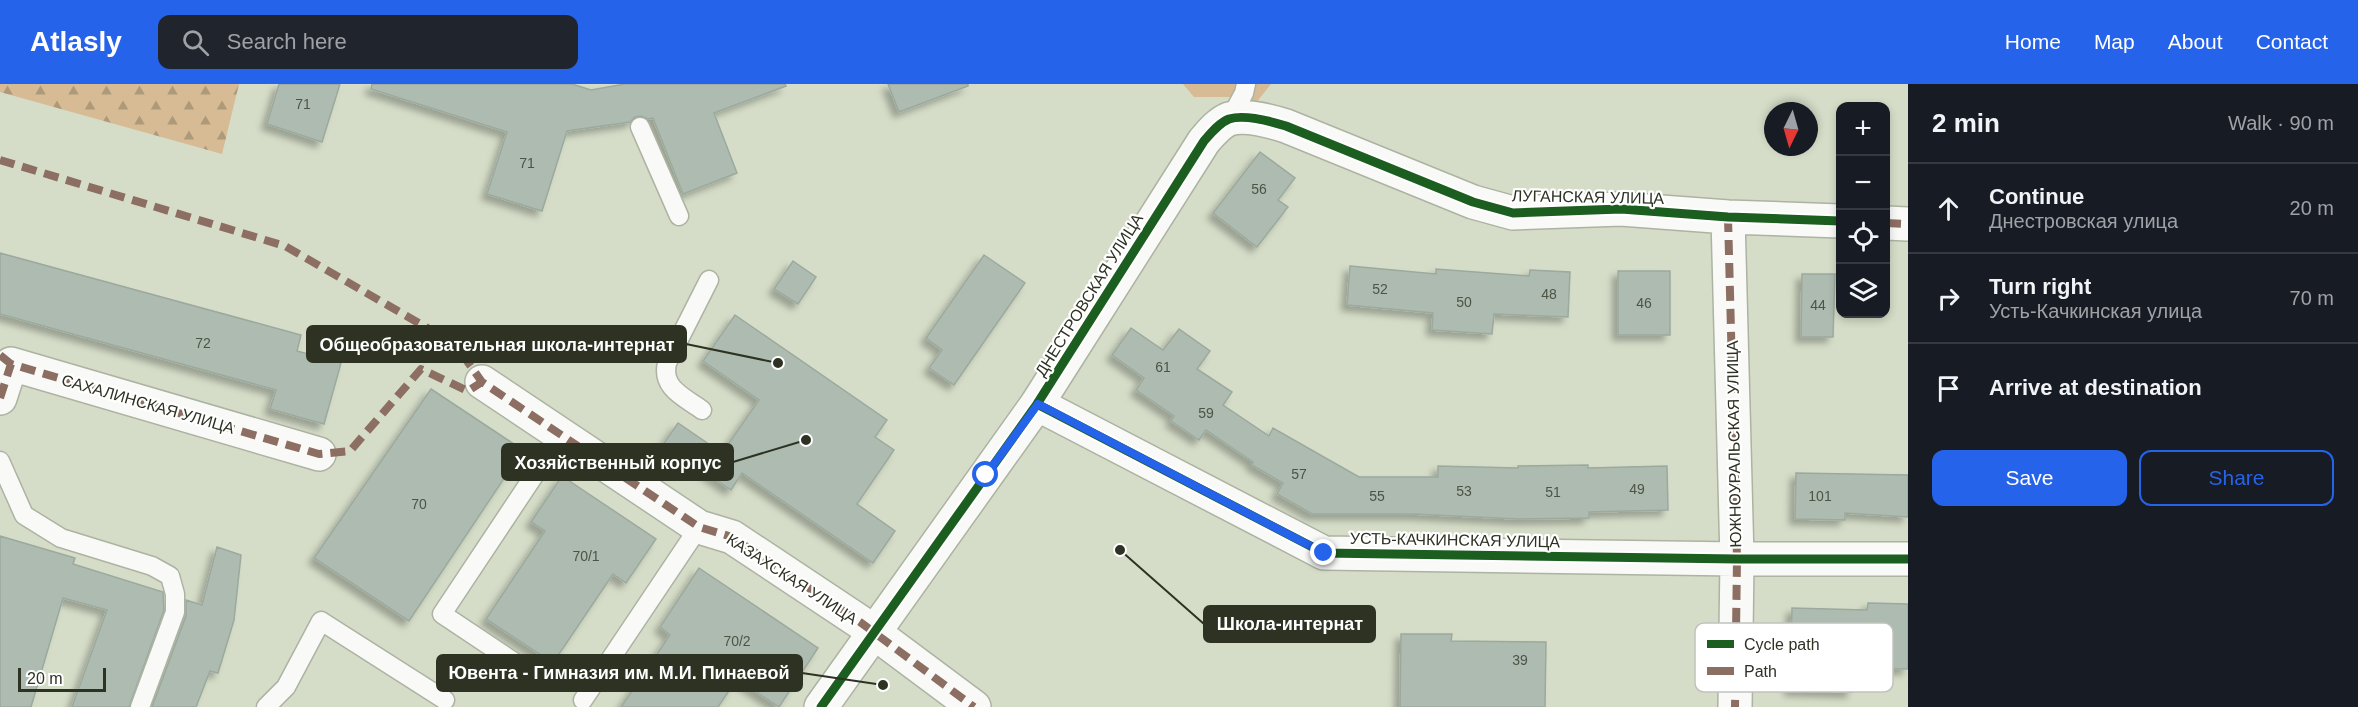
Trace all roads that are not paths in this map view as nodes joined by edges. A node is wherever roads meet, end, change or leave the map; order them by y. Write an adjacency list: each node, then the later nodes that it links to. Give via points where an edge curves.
1 (1246, 84): 2 (lane)
2 (1237, 119): 5 (street, ЛУГАНСКАЯ УЛИЦА, via 1286,126 1492,209 1533,214 1621,209); 12 (street, ДНЕСТРОВСКАЯ УЛИЦА, via 1218,126 1204,141)
3 (640, 127): 4 (lane)
4 (679, 216)
5 (1728, 217): 6 (street, ЛУГАНСКАЯ УЛИЦА); 18 (street, ЮЖНОУРАЛЬСКАЯ УЛИЦА)
6 (1836, 221)
7 (1890, 223): 8 (street)
8 (1908, 224)
9 (709, 280): 13 (lane, via 664,372 665,381)
10 (482, 382): 14 (street, КАЗАХСКАЯ УЛИЦА)
11 (0, 398): 15 (street, САХАЛИНСКАЯ УЛИЦА, via 11,364)
12 (1038, 404): 18 (street, УСТЬ-КАЧКИНСКАЯ УЛИЦА, via 1324,553); 21 (street, ДНЕСТРОВСКАЯ УЛИЦА)
13 (702, 410)
14 (561, 435): 17 (street, КАЗАХСКАЯ УЛИЦА); 22 (lane, via 442,614)
15 (319, 454)
16 (0, 461): 26 (lane, via 24,515 61,538 152,566 170,576 175,612)
17 (699, 527): 21 (street, КАЗАХСКАЯ УЛИЦА, via 732,537); 25 (lane)
18 (1737, 559): 19 (street, УСТЬ-КАЧКИНСКАЯ УЛИЦА); 20 (street, ЮЖНОУРАЛЬСКАЯ УЛИЦА)
19 (1908, 559)
20 (1736, 623)
21 (875, 633): 28 (street, ДНЕСТРОВСКАЯ УЛИЦА); 29 (street, КАЗАХСКАЯ УЛИЦА)
22 (520, 666)
23 (1735, 692): 30 (street, ЮЖНОУРАЛЬСКАЯ УЛИЦА)
24 (444, 700): 27 (lane, via 321,621 286,687)
25 (583, 700)
26 (140, 707)
27 (266, 707)
28 (821, 707)
29 (974, 707)
30 (1735, 707)

